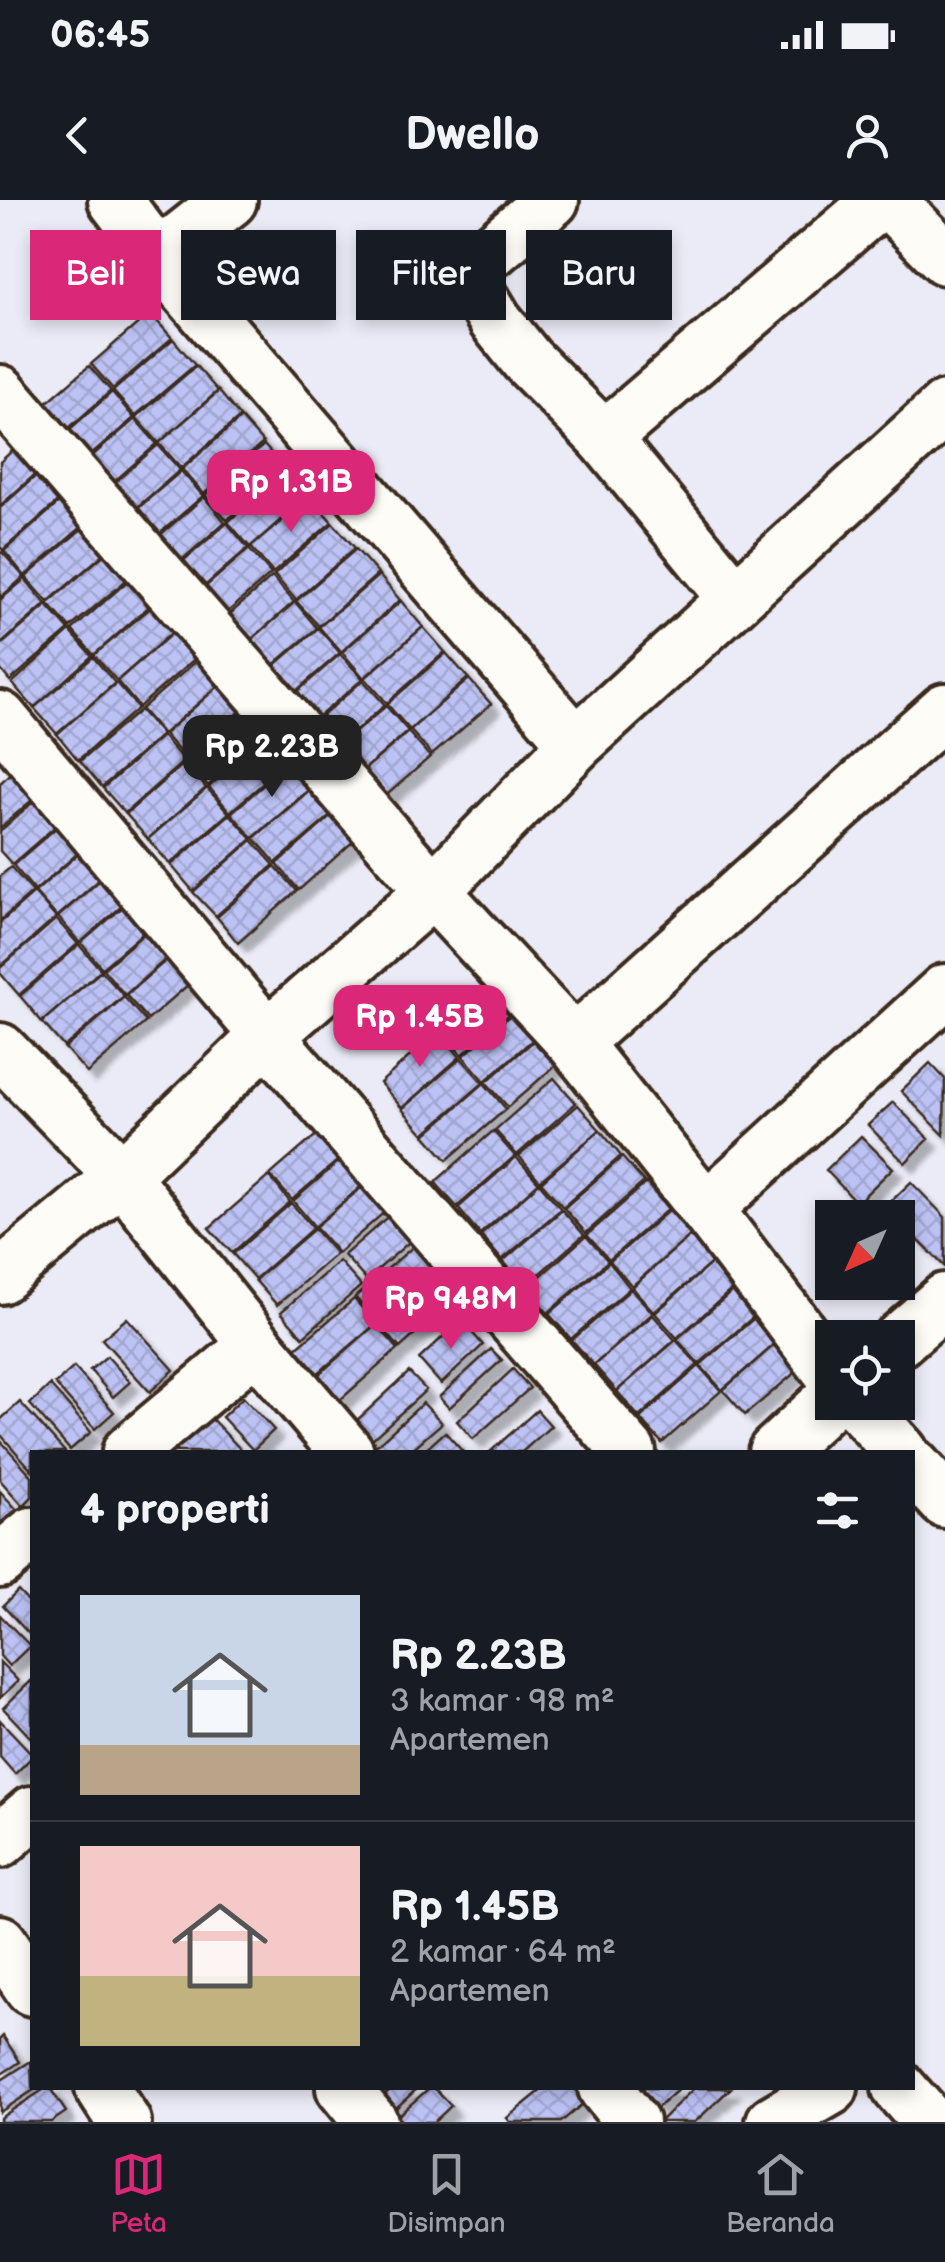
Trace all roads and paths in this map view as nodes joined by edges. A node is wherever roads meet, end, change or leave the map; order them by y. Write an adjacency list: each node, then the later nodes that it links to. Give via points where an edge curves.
1 (115, 200): 5 (street)
2 (230, 200): 6 (street)
3 (552, 200): 11 (street, via 482,259 474,285 527,360)
4 (885, 200): 7 (street); 11 (street)
5 (138, 230)
6 (161, 254)
7 (945, 258)
8 (161, 260): 15 (street)
9 (0, 392): 16 (street)
10 (945, 408): 12 (street)
11 (604, 438): 12 (street)
12 (735, 598): 15 (street)
13 (945, 710): 19 (street)
14 (0, 718): 18 (street)
15 (576, 744): 16 (street)
16 (433, 891): 18 (street); 19 (street)
17 (945, 992): 22 (street)
18 (267, 1036): 21 (street); 32 (street)
19 (574, 1043): 22 (street)
20 (0, 1050): 21 (street)
21 (122, 1176): 23 (street); 26 (street)
22 (706, 1208): 27 (street)
23 (0, 1277)
24 (945, 1300): 25 (street)
25 (915, 1326)
26 (256, 1346): 30 (street); 31 (street)
27 (815, 1352)
28 (815, 1414): 33 (street)
29 (872, 1420): 34 (street)
30 (131, 1450)
31 (345, 1450)
32 (627, 1450)
33 (777, 1450)
34 (899, 1450)
35 (915, 1468): 36 (street)
36 (945, 1501)
37 (30, 1536): 38 (street)
38 (0, 1561)
39 (30, 1815): 40 (street)
40 (0, 1841)
41 (0, 1942): 42 (street)
42 (30, 1985)
43 (346, 2090): 47 (street)
44 (607, 2090): 48 (street)
45 (828, 2090): 49 (street)
46 (901, 2090): 50 (street)
47 (371, 2122)
48 (632, 2122)
49 (773, 2122)
50 (929, 2122)

